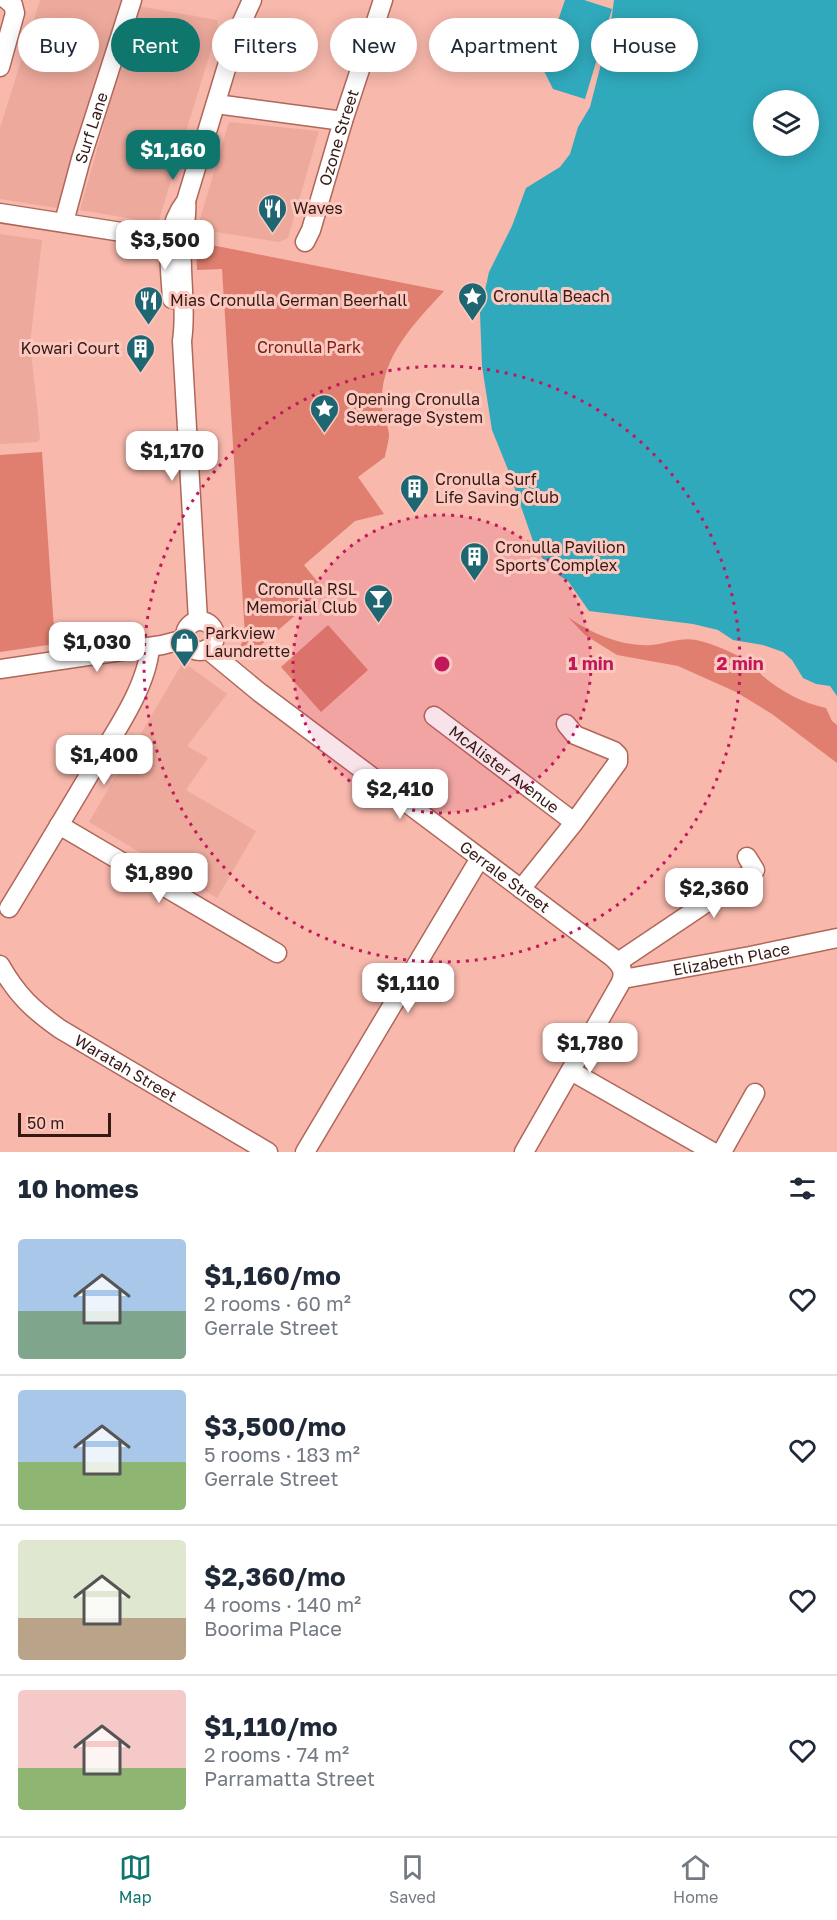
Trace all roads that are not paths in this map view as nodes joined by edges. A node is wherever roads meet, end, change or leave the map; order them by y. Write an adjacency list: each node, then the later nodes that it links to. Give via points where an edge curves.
1 (132, 0): 9 (street, Surf Lane)
2 (252, 0): 6 (street, via 237,33)
3 (382, 1): 7 (street, Ozone Street)
4 (10, 2): 5 (street, via 15,9)
5 (0, 68)
6 (216, 104): 7 (street); 10 (street, via 186,201 176,214)
7 (344, 121): 11 (street, Ozone Street)
8 (0, 213): 9 (street)
9 (64, 222): 10 (street)
10 (176, 240): 12 (street, via 173,304 182,341)
11 (304, 242)
12 (198, 620): 13 (street, via 187,627); 15 (street, via 211,625 215,633 214,642)
13 (184, 639): 14 (street); 15 (street, via 193,650)
14 (150, 647): 16 (street); 20 (street, via 142,682)
15 (207, 649): 22 (street, Gerrale Street)
16 (0, 669)
17 (434, 716): 19 (street, McAlister Avenue)
18 (566, 724): 19 (street, via 575,735 610,748 619,758)
19 (574, 822): 23 (street)
20 (59, 825): 24 (street); 26 (street)
21 (747, 857): 28 (street, via 755,870)
22 (480, 858): 23 (street, Gerrale Street); 32 (street)
23 (521, 889): 28 (street, Gerrale Street)
24 (9, 908)
25 (837, 938): 28 (street, Elizabeth Place, via 750,956)
26 (277, 952)
27 (0, 966): 31 (street, Waratah Street, via 17,993 60,1029)
28 (620, 970): 29 (street)
29 (571, 1071): 33 (street); 34 (street)
30 (755, 1093): 35 (street)
31 (268, 1152)
32 (305, 1152)
33 (524, 1152)
34 (712, 1152)
35 (722, 1152)

